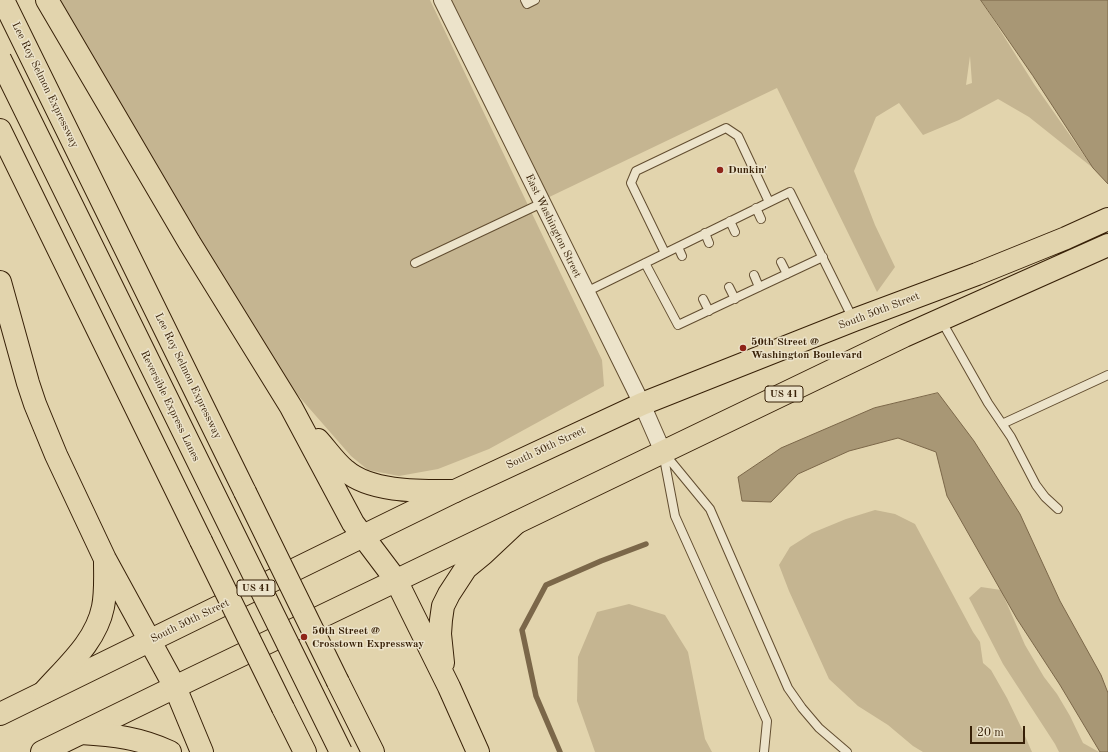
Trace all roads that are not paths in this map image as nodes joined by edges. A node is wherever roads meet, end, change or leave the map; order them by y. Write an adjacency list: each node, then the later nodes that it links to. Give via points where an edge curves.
1 (3, 0): 58 (main road, Lee Roy Selmon Expressway, bridge)
2 (48, 0): 38 (main road, via 185,236)
3 (442, 0): 9 (street, East Washington Street)
4 (526, 0): 5 (lane, via 527,4)
5 (535, 0)
6 (0, 59): 57 (main road, Reversible Express Lanes, bridge)
7 (0, 130): 56 (main road, bridge)
8 (769, 202): 10 (lane); 19 (lane, via 738,136 726,128 636,171 631,183); 21 (lane, via 790,192)
9 (542, 203): 23 (lane); 30 (street, East Washington Street)
10 (756, 208): 11 (lane); 13 (lane)
11 (761, 219)
12 (1108, 219): 35 (main road, South 50th Street / US 41, via 977,274)
13 (730, 221): 14 (lane); 15 (lane)
14 (735, 232)
15 (705, 233): 16 (lane); 18 (lane)
16 (710, 243)
17 (1108, 244): 34 (main road, US 41)
18 (678, 247): 19 (lane); 20 (lane)
19 (665, 253): 24 (lane)
20 (682, 256)
21 (822, 257): 25 (lane); 35 (lane)
22 (781, 262): 25 (lane)
23 (415, 263)
24 (645, 263): 30 (lane); 33 (lane, via 678,325)
25 (787, 274): 29 (lane)
26 (754, 275): 29 (lane)
27 (0, 282): 45 (main road, via 35,404)
28 (729, 286): 31 (lane)
29 (759, 287): 31 (lane)
30 (586, 292): 37 (street, East Washington Street)
31 (735, 298): 33 (lane)
32 (703, 299): 33 (lane)
33 (708, 311)
34 (940, 319): 39 (lane); 40 (main road, US 41)
35 (854, 320): 37 (main road, South 50th Street / US 41)
36 (1108, 375): 39 (lane)
37 (642, 404): 40 (street, East Washington Street); 41 (main road, South 50th Street / US 41)
38 (291, 407): 41 (main road, via 345,470 356,477 389,488); 44 (main road)
39 (1002, 424): 42 (lane, via 1036,485)
40 (663, 452): 43 (main road, US 41); 60 (lane, via 675,516 766,721); 61 (lane, via 710,509 788,688 819,728)
41 (455, 491): 44 (main road, South 50th Street / US 41)
42 (1058, 509)
43 (516, 523): 46 (main road, US 41); 49 (main road, via 466,568 443,606 440,620 441,641)
44 (362, 536): 46 (main road); 47 (main road, South 50th Street / US 41)
45 (105, 559): 47 (main road); 50 (main road, via 106,587 97,626 87,643)
46 (396, 580): 48 (main road, US 41); 49 (main road)
47 (150, 640): 48 (main road); 50 (main road, South 50th Street / US 41)
48 (175, 687): 52 (main road, US 41); 55 (main road)
49 (449, 687): 59 (main road)
50 (44, 692): 51 (main road, South 50th Street / US 41)
51 (0, 714)
52 (81, 733): 53 (main road, US 41); 54 (main road, via 129,738 147,742)
53 (42, 752)
54 (170, 752)
55 (202, 752)
56 (305, 752)
57 (340, 752)
58 (373, 752)
59 (478, 752)
60 (764, 752)
61 (846, 752)

